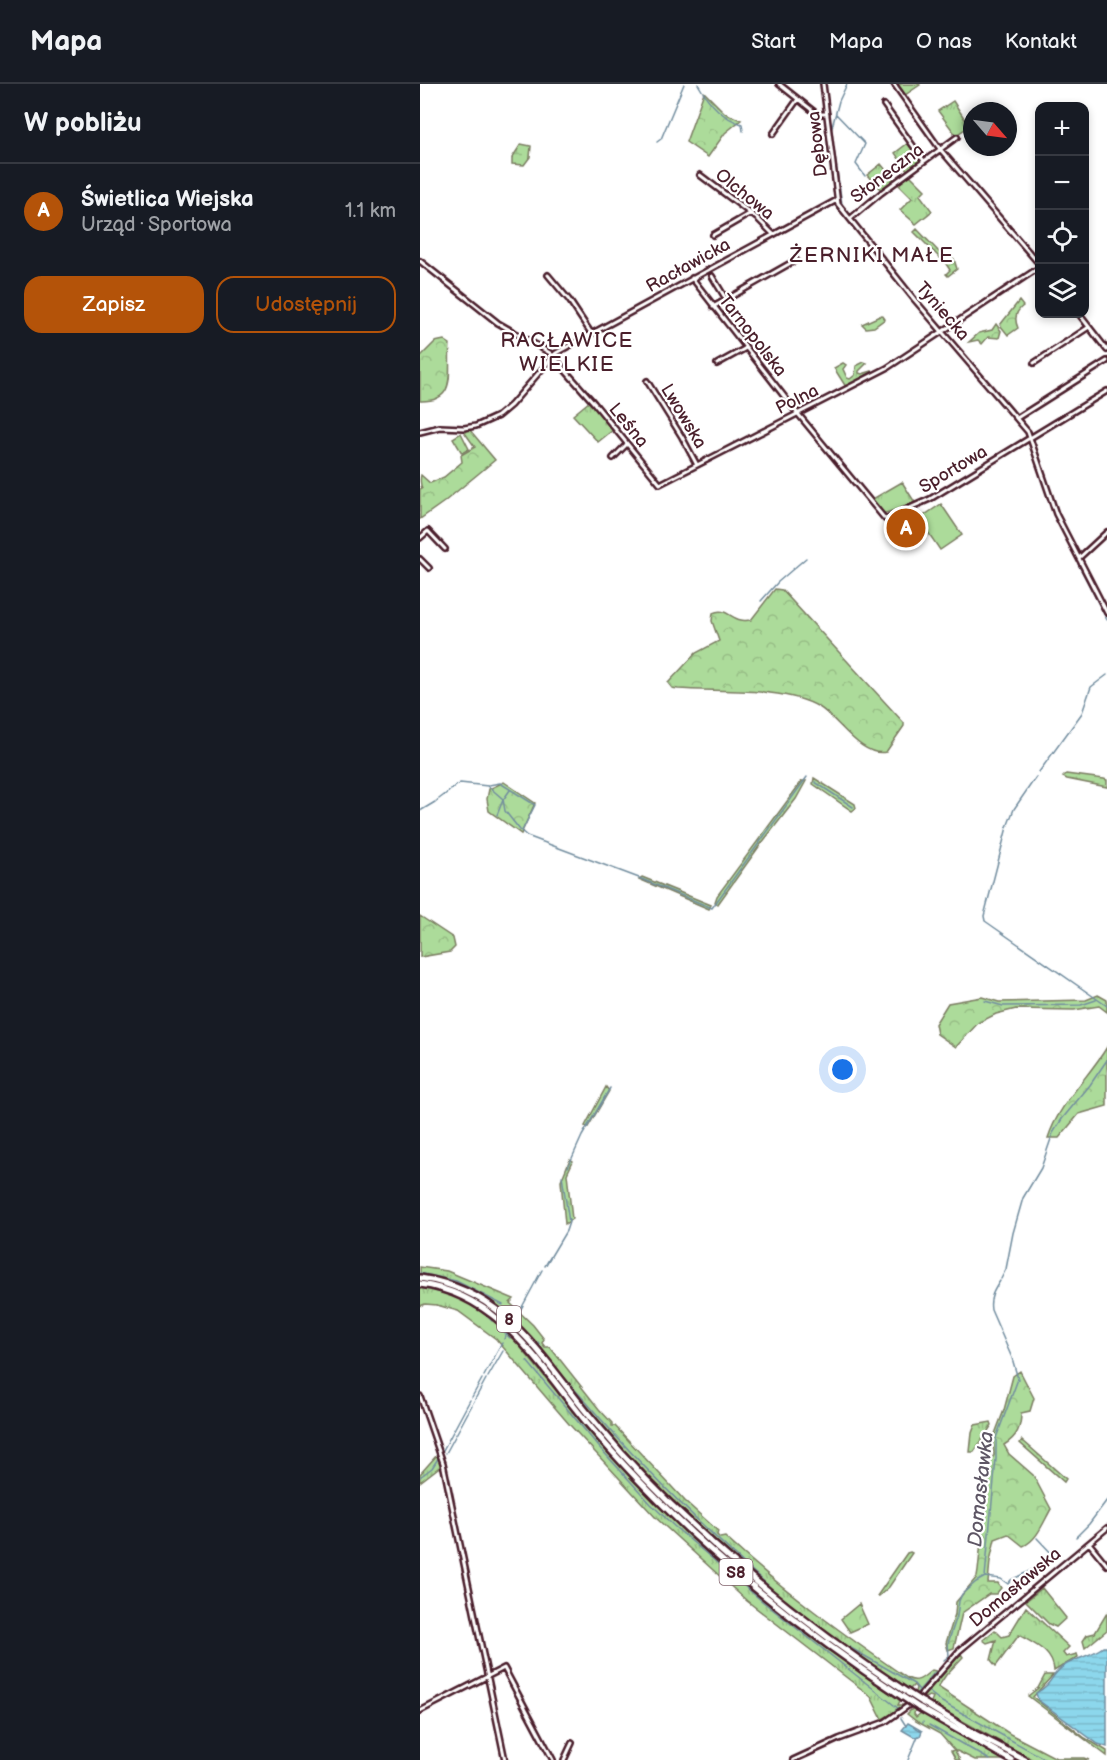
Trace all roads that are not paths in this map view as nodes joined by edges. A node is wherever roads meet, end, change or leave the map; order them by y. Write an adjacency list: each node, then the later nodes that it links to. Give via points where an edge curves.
1 (778, 84): 4 (street)
2 (823, 84): 6 (street, Dębowa)
3 (894, 84): 9 (street)
4 (798, 99): 6 (street, via 817,114); 7 (street)
5 (884, 105): 10 (street)
6 (827, 114): 12 (street, Dębowa)
7 (773, 134)
8 (957, 137): 9 (street, Słoneczna)
9 (940, 149): 10 (street, Słoneczna); 19 (street)
10 (924, 161): 14 (street, Słoneczna)
11 (700, 175): 13 (street, Olchowa)
12 (837, 200): 14 (street, Tyniecka); 15 (street, Racławicka)
13 (751, 213): 15 (street, Olchowa); 16 (street)
14 (850, 219): 29 (street, Tyniecka)
15 (773, 234): 23 (street, Racławicka)
16 (713, 235)
17 (796, 260): 24 (street)
18 (420, 261): 32 (street, Leśna, via 504,327)
19 (1038, 264)
20 (1035, 269): 29 (street, Polna)
21 (548, 275): 28 (street)
22 (712, 276): 24 (street)
23 (692, 278): 25 (street, Tarnopolska); 28 (street, Racławicka)
24 (726, 299): 25 (street)
25 (714, 307): 30 (street, Tarnopolska)
26 (1081, 318): 27 (street)
27 (1089, 327): 31 (street); 34 (street)
28 (591, 333): 32 (street, Racławicka)
29 (943, 333): 38 (street, Polna); 39 (street, Tyniecka)
30 (746, 348): 35 (street); 38 (street, Tarnopolska)
31 (1107, 351)
32 (552, 356): 40 (street, Racławicka, via 498,416 477,426 436,427); 42 (street, Leśna)
33 (1107, 361): 39 (street)
34 (1034, 363)
35 (717, 364)
36 (647, 381): 44 (street, Lwowska)
37 (1107, 391): 41 (street, Sportowa)
38 (798, 414): 44 (street, Polna); 46 (street, Tarnopolska)
39 (1017, 418): 41 (street, Tyniecka)
40 (420, 432)
41 (1031, 437): 46 (street, Sportowa, via 922,504); 50 (street, Tyniecka, via 1056,514)
42 (627, 444): 43 (street); 45 (street, Leśna)
43 (613, 459)
44 (697, 465): 45 (street, Polna)
45 (660, 484)
46 (885, 519)
47 (1107, 532): 50 (street)
48 (420, 538): 49 (street, via 428,531)
49 (445, 549)
50 (1079, 558): 53 (street, Tyniecka)
51 (420, 559): 52 (street)
52 (429, 567)
53 (1107, 614)
54 (420, 1278): 58 (highway, 8, via 462,1289 500,1311)
55 (420, 1284): 57 (highway, 8, via 458,1294 495,1315)
56 (420, 1396): 62 (street, via 443,1463)
57 (589, 1425): 63 (highway, S8, via 724,1562 801,1626)
58 (622, 1454): 63 (highway, S8, via 696,1528 763,1587)
59 (1107, 1528): 60 (street, Domasławska)
60 (1089, 1543): 61 (street); 67 (street, Domasławska, via 960,1651 909,1706 894,1717)
61 (1107, 1565)
62 (489, 1676): 65 (street); 68 (street); 69 (street, via 504,1668)
63 (905, 1695): 64 (highway, S8, bridge)
64 (920, 1704): 71 (highway, S8); 72 (highway, S8)
65 (420, 1711)
66 (572, 1743): 70 (street)
67 (795, 1759)
68 (506, 1760)
69 (553, 1760)
70 (564, 1760)
71 (1011, 1760)
72 (1025, 1760)

